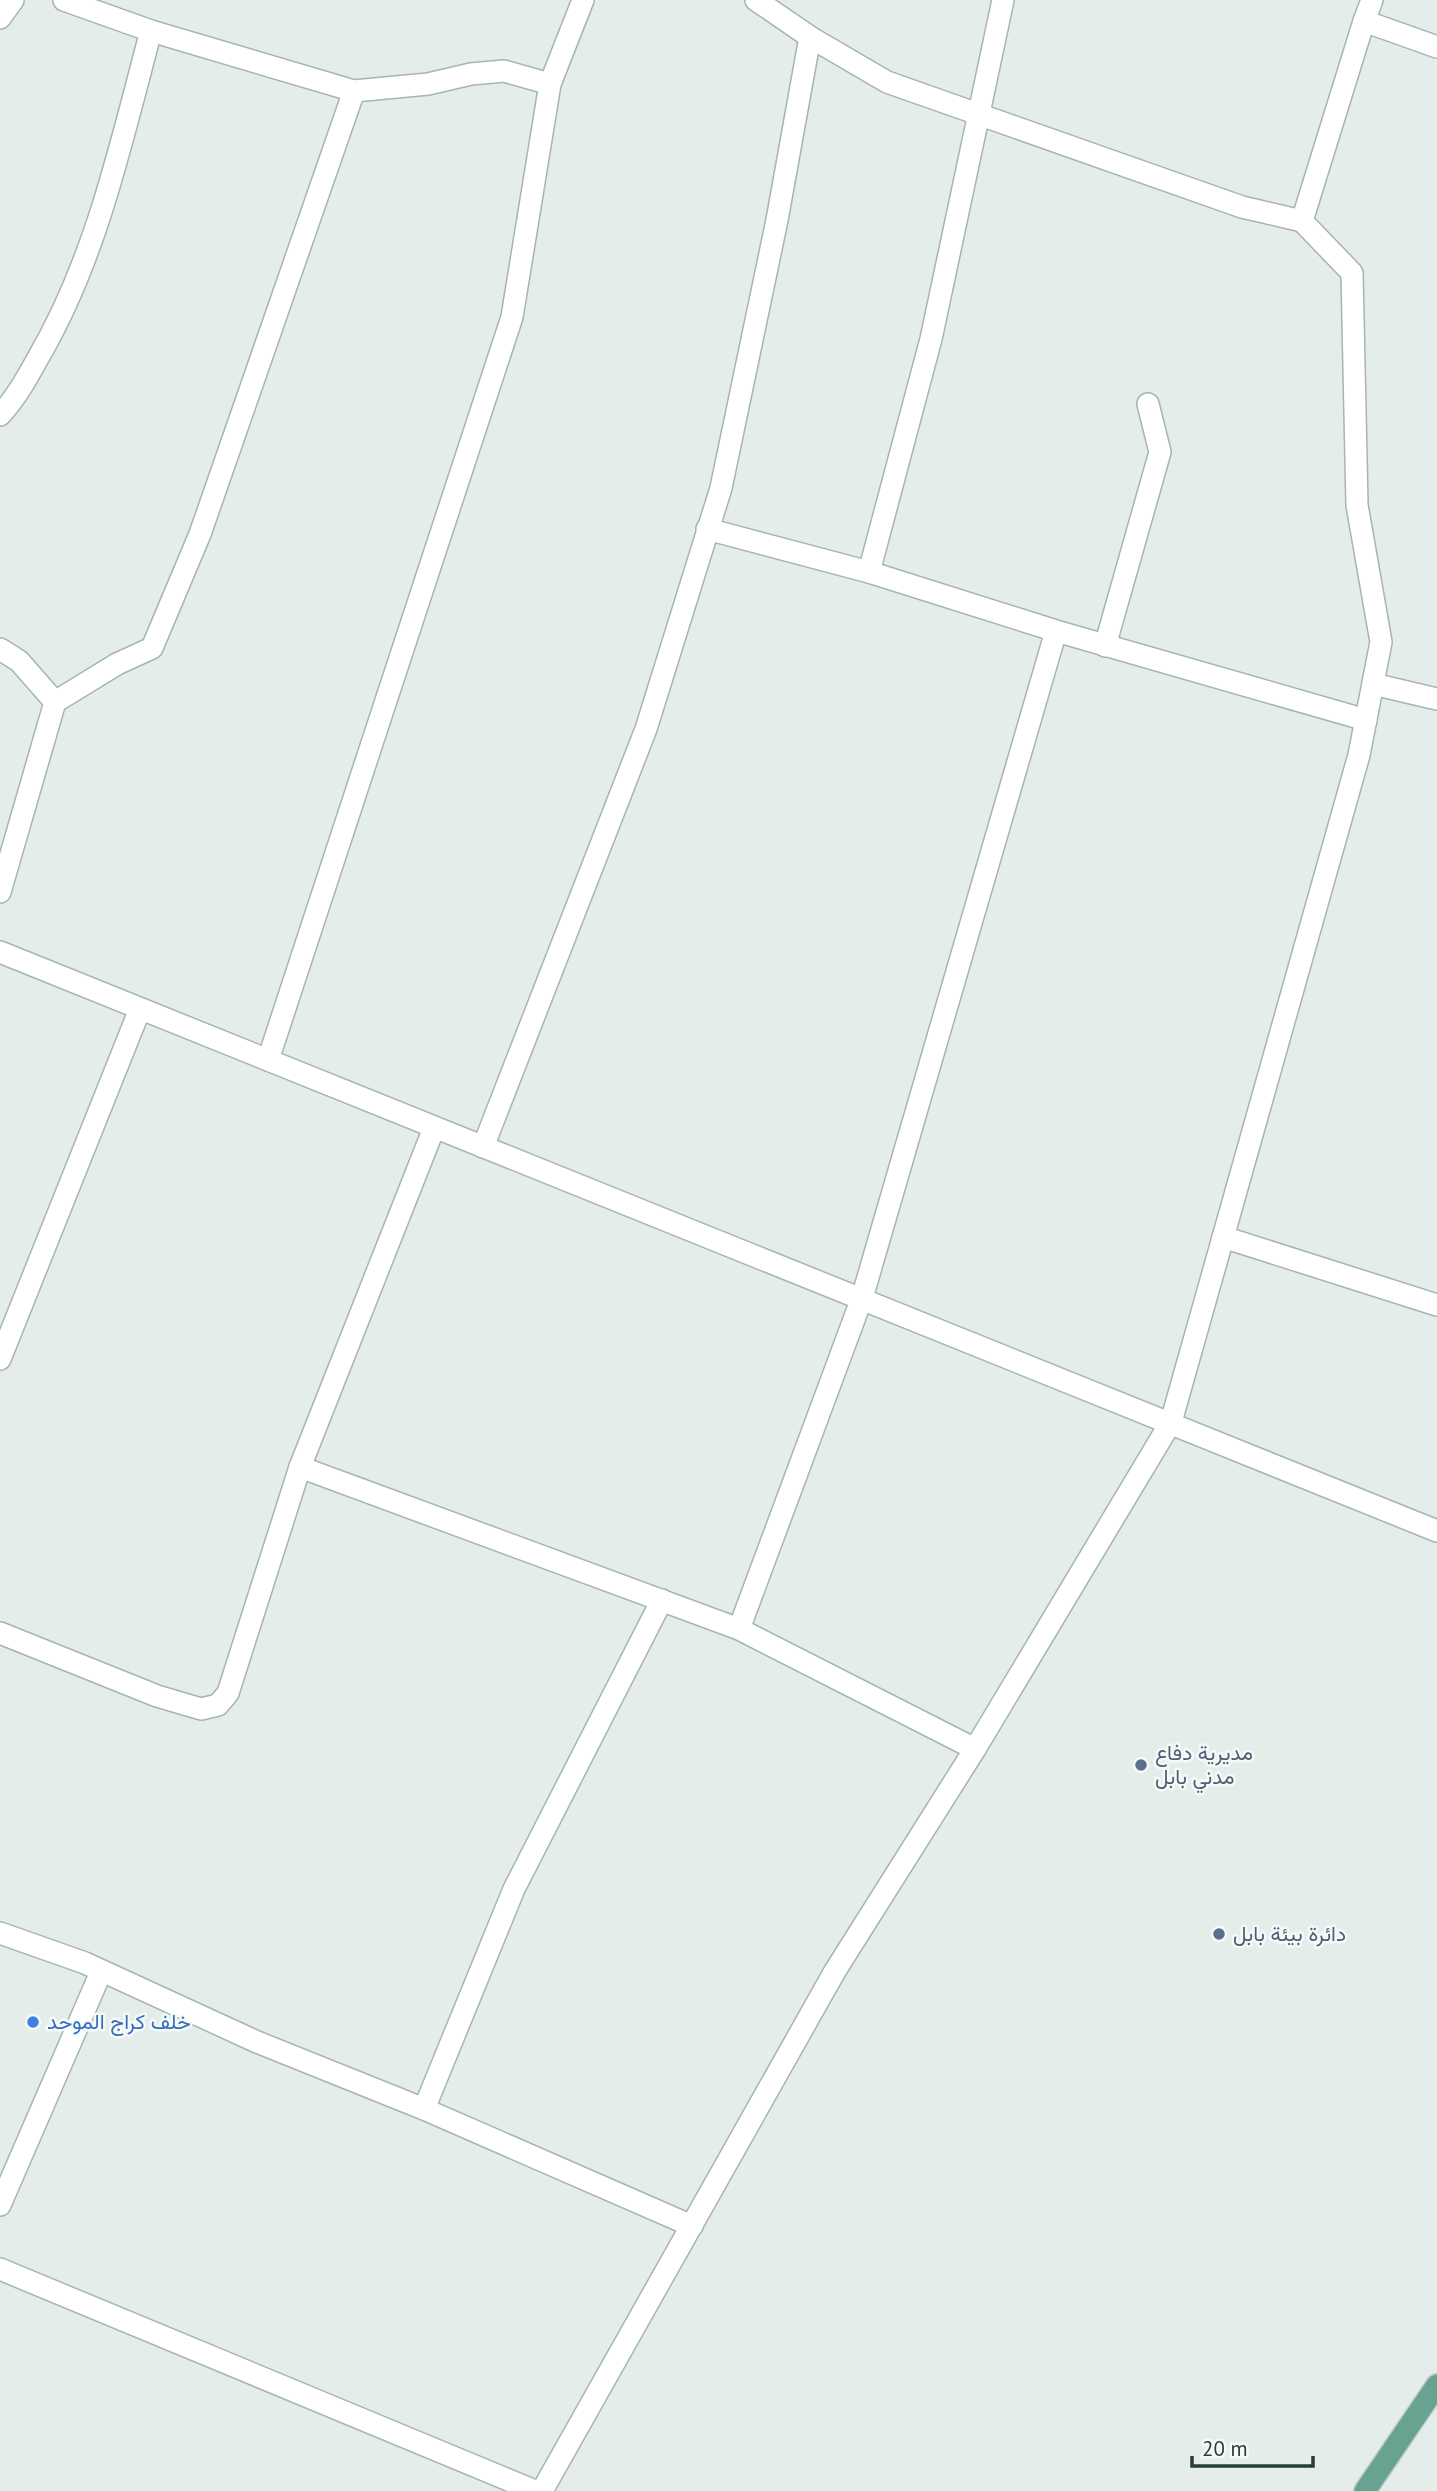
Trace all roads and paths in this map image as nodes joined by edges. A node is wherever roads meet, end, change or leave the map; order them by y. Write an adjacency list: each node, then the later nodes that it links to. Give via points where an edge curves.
1 (13, 0): 7 (street)
2 (64, 0): 9 (street)
3 (583, 0): 12 (street)
4 (756, 0): 10 (street)
5 (1003, 0): 14 (street)
6 (1372, 0): 8 (street)
7 (0, 18)
8 (1364, 21): 11 (street); 15 (street)
9 (152, 31): 13 (street); 17 (street, via 94,233 59,322 13,402)
10 (810, 37): 14 (street, via 887,82); 18 (street, via 777,220 721,488)
11 (1437, 47)
12 (550, 84): 13 (street, via 504,71); 30 (street, via 512,317)
13 (354, 91): 25 (street, via 200,534 152,648)
14 (978, 112): 15 (street, via 1241,207); 19 (street, via 931,339)
15 (1302, 221): 23 (street, via 1352,273 1357,505 1381,642)
16 (1148, 404): 21 (street, via 1160,452)
17 (0, 415)
18 (708, 529): 19 (street); 32 (street, via 646,729)
19 (869, 572): 20 (street)
20 (1056, 631): 21 (street); 34 (street)
21 (1105, 646): 26 (street)
22 (0, 649): 25 (street, via 19,661)
23 (1373, 684): 24 (street); 26 (street)
24 (1437, 699)
25 (55, 702): 27 (street)
26 (1366, 720): 33 (street)
27 (0, 892)
28 (0, 953): 29 (street)
29 (140, 1009): 30 (street); 36 (street)
30 (268, 1060): 31 (street)
31 (434, 1128): 32 (street); 38 (street)
32 (483, 1147): 34 (street)
33 (1223, 1237): 35 (street); 37 (street)
34 (862, 1298): 37 (street); 41 (street)
35 (1437, 1305)
36 (1, 1353)
37 (1171, 1422): 39 (street); 43 (street)
38 (300, 1467): 40 (street); 42 (street, via 228,1693 218,1705 201,1709 157,1696)
39 (1437, 1531)
40 (662, 1600): 41 (street); 46 (street, via 514,1889)
41 (739, 1629): 43 (street)
42 (0, 1633)
43 (975, 1749): 48 (street, via 835,1970)
44 (0, 1933): 45 (street)
45 (101, 1972): 46 (street, via 257,2042); 47 (street)
46 (424, 2109): 48 (street)
47 (0, 2205)
48 (692, 2226): 52 (street)
49 (0, 2269): 51 (street)
50 (1437, 2385): 53 (main road)
51 (535, 2491)
52 (542, 2491)
53 (1365, 2491)

